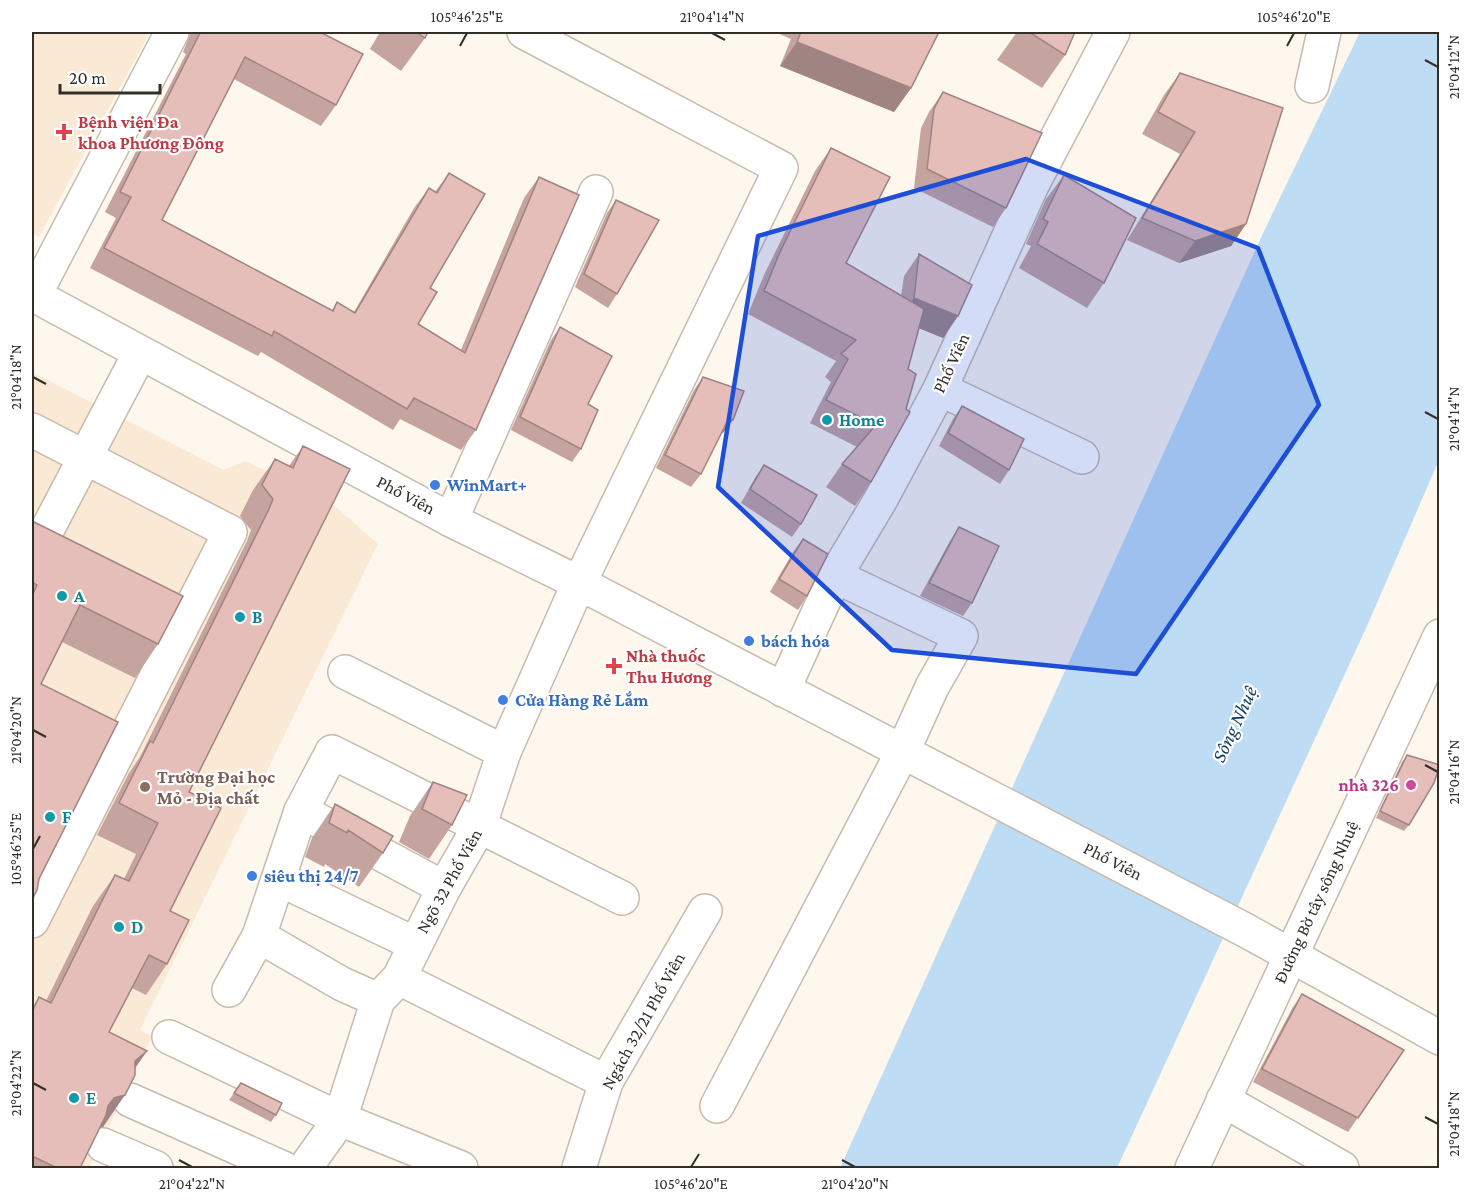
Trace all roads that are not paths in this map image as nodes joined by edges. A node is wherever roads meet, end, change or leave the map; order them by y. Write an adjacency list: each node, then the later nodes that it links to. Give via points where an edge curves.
1 (172, 32): 7 (street)
2 (524, 32): 17 (street, Ngõ 32 Phố Viên, via 781,168)
3 (1113, 32): 9 (street, Phố Viên, via 1034,183)
4 (1323, 32): 5 (street)
5 (1312, 86)
6 (596, 192): 13 (street)
7 (33, 295): 8 (street, Phố Viên)
8 (140, 353): 11 (street); 13 (street, Phố Viên)
9 (939, 389): 12 (street); 16 (street, Phố Viên)
10 (32, 430): 11 (street)
11 (84, 457): 14 (street); 19 (street, via 230,532)
12 (1082, 457)
13 (451, 520): 17 (street, Phố Viên)
14 (40, 524): 15 (street)
15 (79, 545)
16 (835, 576): 22 (street, Phố Viên); 24 (street, via 961,636)
17 (581, 584): 22 (street, Phố Viên); 23 (street, Ngõ 32 Phố Viên)
18 (162, 589): 19 (street)
19 (193, 605): 28 (street)
20 (1440, 636): 35 (street, Đường Bờ tây sông Nhuệ)
21 (345, 672): 23 (street)
22 (783, 690): 24 (street, Phố Viên)
23 (504, 752): 26 (street, Ngõ 32 Phố Viên)
24 (902, 753): 35 (street, Phố Viên); 43 (street)
25 (301, 811): 26 (street, via 332,753); 27 (street); 29 (street)
26 (479, 827): 29 (street, Ngõ 32 Phố Viên); 30 (street)
27 (279, 879): 33 (street); 34 (street)
28 (39, 887): 32 (street)
29 (444, 888): 34 (street, Ngõ 32 Phố Viên)
30 (622, 898)
31 (705, 911): 40 (street, Ngách 32/21 Phố Viên)
32 (32, 921)
33 (259, 936): 36 (street, via 342,984); 37 (street)
34 (415, 944): 36 (street, Ngõ 32 Phố Viên)
35 (1291, 957): 39 (street, Phố Viên); 42 (street, Đường Bờ tây sông Nhuệ)
36 (389, 989): 40 (street); 44 (street, Ngõ 32 Phố Viên)
37 (229, 990)
38 (169, 1037): 44 (street)
39 (1440, 1038)
40 (606, 1082): 50 (street, Ngách 32/21 Phố Viên)
41 (130, 1100): 47 (street)
42 (1223, 1101): 51 (street, Đường Bờ tây sông Nhuệ); 52 (street)
43 (717, 1106)
44 (340, 1119): 48 (street, Ngõ 32 Phố Viên); 49 (street)
45 (104, 1145): 46 (street)
46 (156, 1168)
47 (282, 1168)
48 (305, 1168)
49 (461, 1168)
50 (579, 1168)
51 (1192, 1168)
52 (1342, 1168)

